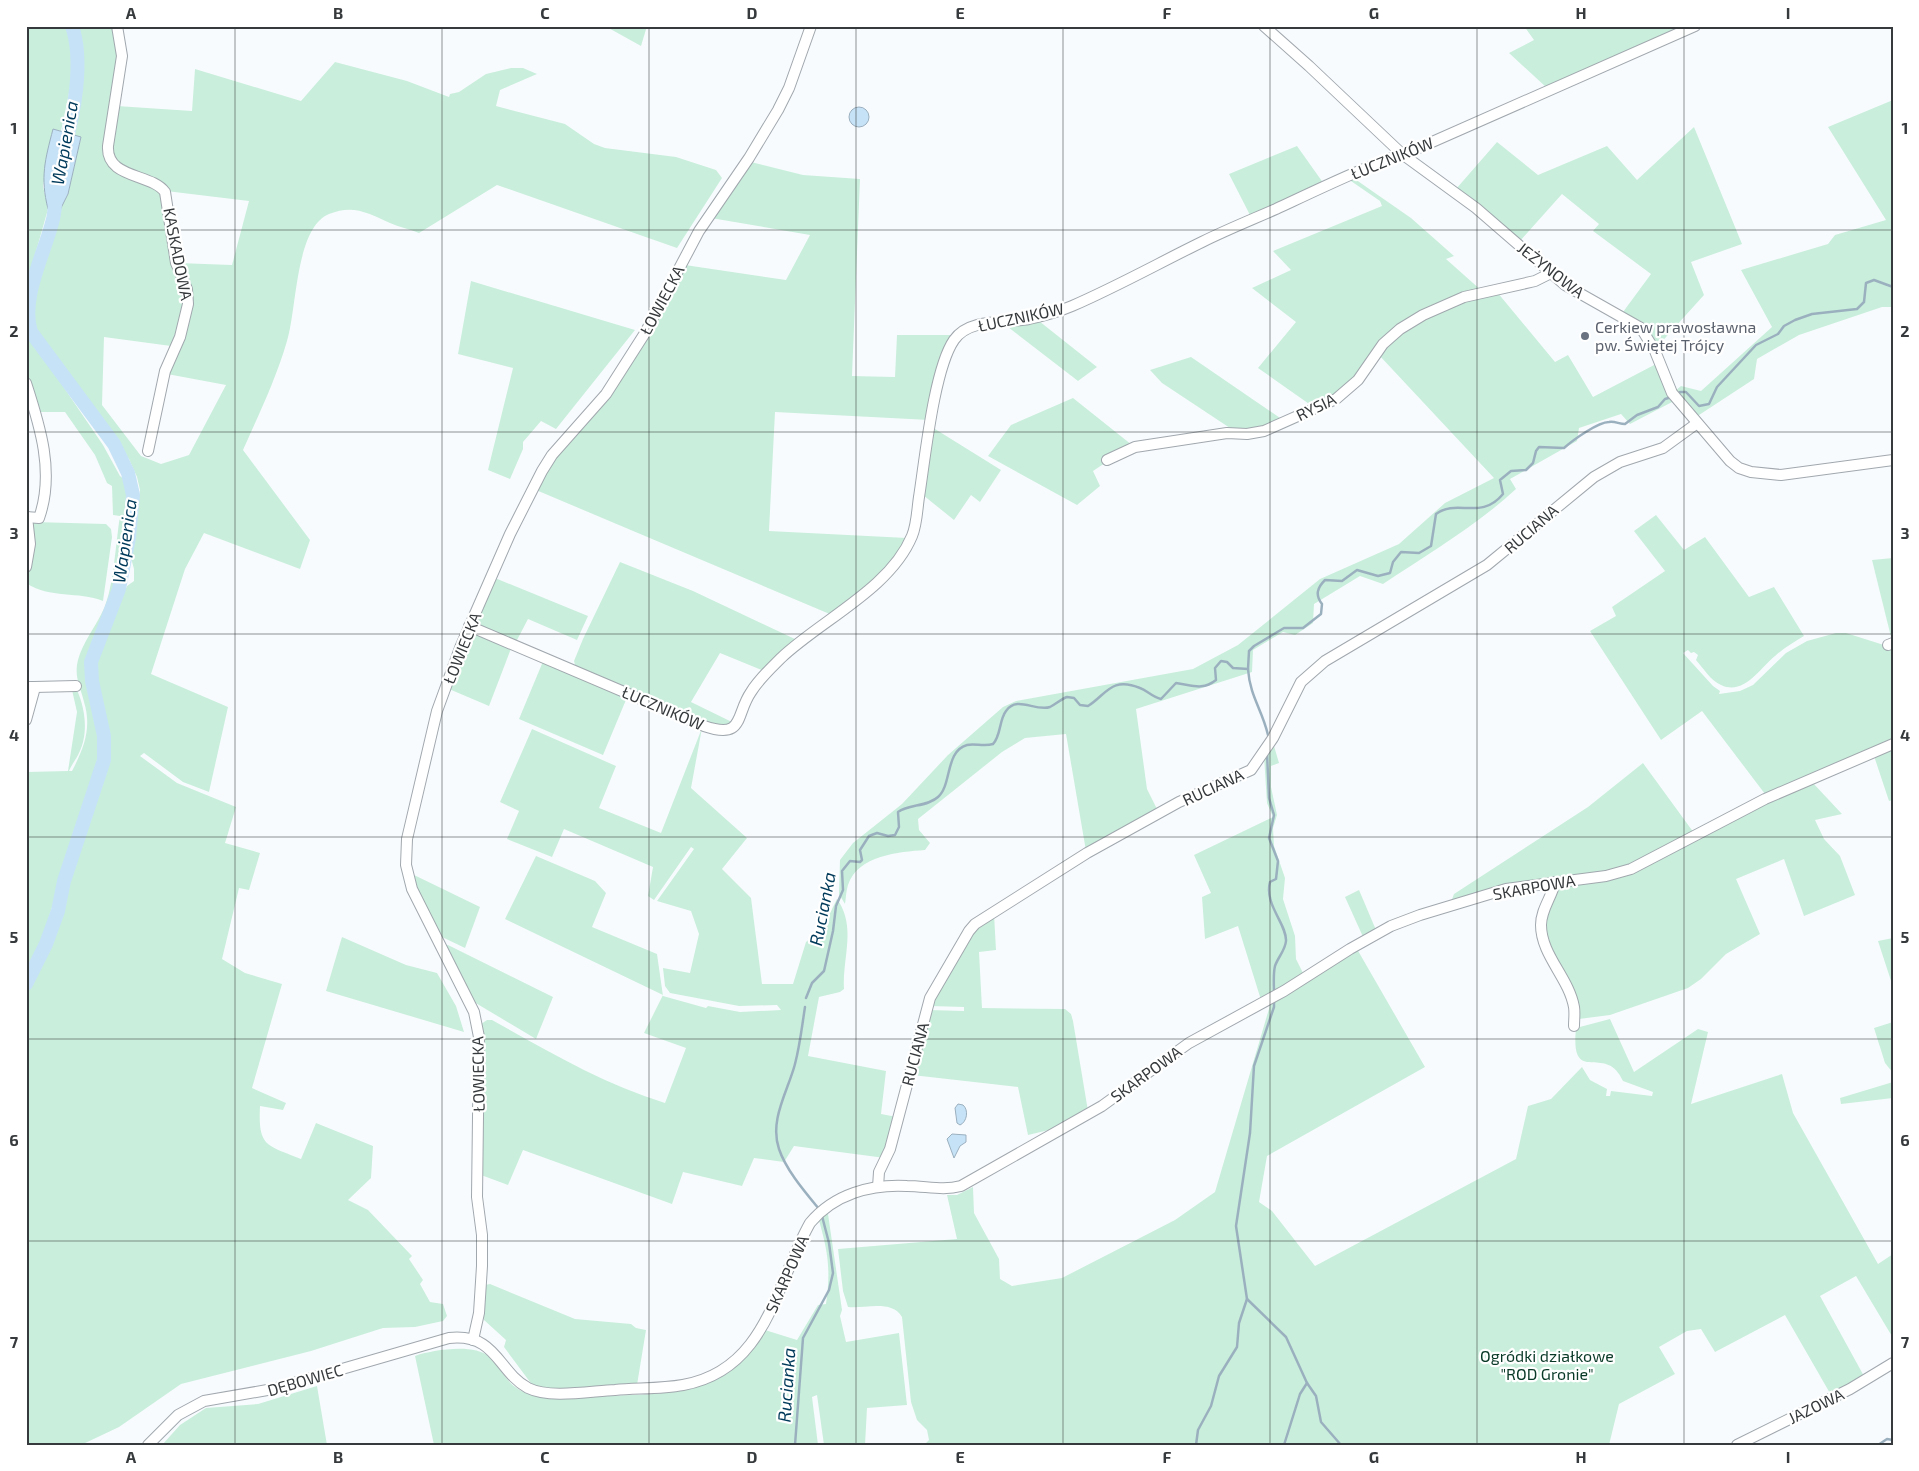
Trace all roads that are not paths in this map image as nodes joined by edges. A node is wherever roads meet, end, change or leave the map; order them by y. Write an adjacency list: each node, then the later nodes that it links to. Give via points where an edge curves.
1 (117, 26): 9 (street, KASKADOWA, via 122,56 109,156 120,170 157,185 165,192 176,263 187,289 184,324 164,371)
2 (811, 26): 14 (street, ŁOWIECKA, via 778,110 699,231 641,340 606,394 546,462)
3 (1264, 26): 5 (street, JEŻYNOWA)
4 (1695, 26): 5 (street, ŁUCZNIKÓW)
5 (1402, 154): 6 (street, JEŻYNOWA, via 1476,208); 14 (street, ŁUCZNIKÓW, via 1203,242 1070,307 1027,319 972,327 958,334 949,348 940,376 917,518 908,543 889,569 860,598 802,639 772,667 750,693 742,716 731,728 722,731 704,726)
6 (1551, 273): 8 (street, JEŻYNOWA, via 1582,295 1641,328 1675,397); 10 (street, RYSIA, via 1535,281 1464,297 1423,315 1383,344 1358,380 1336,399 1264,430 1134,447)
7 (26, 383): 12 (street, via 46,458 46,483 39,518)
8 (1696, 424): 11 (street, JEŻYNOWA, via 1730,461 1751,472 1802,473); 21 (street, RUCIANA, via 1663,448 1620,462 1594,477 1487,565 1325,661 1301,682 1273,738 1251,770 1179,802 1087,853 975,924 930,998 890,1149 879,1172)
9 (148, 451)
10 (1106, 460)
11 (1893, 460)
12 (26, 517): 13 (street, via 30,544)
13 (26, 567)
14 (470, 626): 22 (street, ŁOWIECKA, via 433,723 407,839 406,865 412,889 474,1012 479,1037 477,1208 482,1260 479,1312)
15 (76, 686): 16 (street)
16 (30, 687): 17 (street)
17 (26, 720)
18 (1893, 744): 19 (street, SKARPOWA, via 1780,792 1631,869 1606,876)
19 (1555, 882): 20 (street, via 1552,895 1543,909 1541,927 1574,1006); 21 (street, SKARPOWA, via 1506,889 1420,915 1380,932 1284,992 1189,1043 1102,1106 961,1186 942,1189)
20 (1574, 1026)
21 (878, 1187): 22 (street, SKARPOWA, via 840,1199 816,1216 802,1237 757,1339 725,1367 698,1380 671,1386 565,1393 540,1391 522,1384 496,1354)
22 (473, 1340): 24 (street, DĘBOWIEC, via 443,1339 273,1390 204,1401 178,1414)
23 (1893, 1362): 25 (street, JAZOWA, via 1850,1389)
24 (148, 1445)
25 (1737, 1445)

